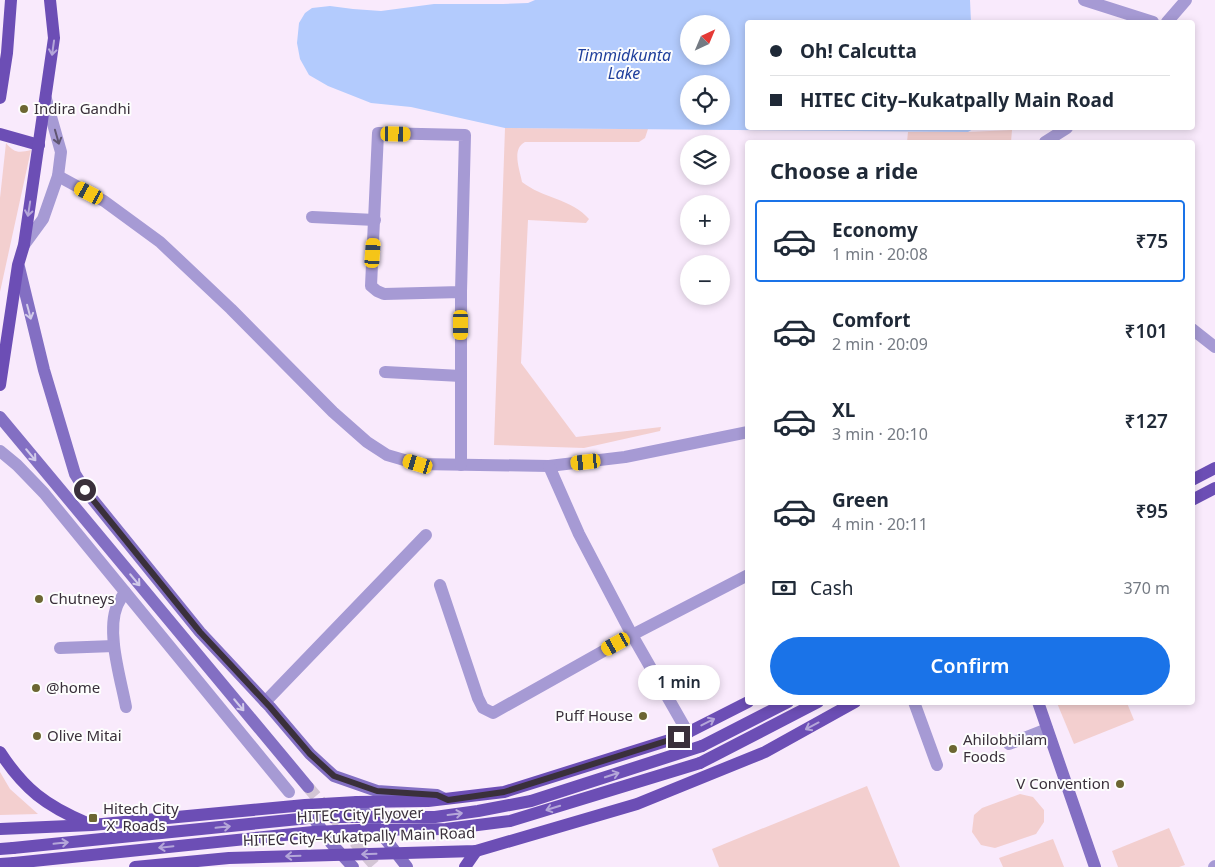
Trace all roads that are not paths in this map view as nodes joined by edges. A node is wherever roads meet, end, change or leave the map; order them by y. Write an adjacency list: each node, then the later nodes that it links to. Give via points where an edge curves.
1 (11, 0): 7 (main road)
2 (50, 0): 8 (main road, one-way to 8, via 54,38)
3 (1084, 0): 5 (street)
4 (1186, 0): 6 (street)
5 (1147, 20)
6 (1169, 20)
7 (0, 98)
8 (46, 99): 12 (main road); 13 (street, one-way to 13, via 61,152)
9 (1064, 130): 11 (street)
10 (0, 134): 12 (main road)
11 (1048, 140)
12 (39, 146): 16 (main road, one-way to 16)
13 (58, 176): 16 (street, via 43,219); 27 (street, via 104,201 160,242 367,442 387,455 418,464)
14 (312, 217): 15 (street)
15 (375, 220): 18 (street, via 371,286 384,294); 18 (street, via 378,133 465,135)
16 (24, 245): 17 (main road)
17 (18, 265): 23 (main road); 40 (main road, one-way to 40, via 44,370 80,482 200,632)
18 (461, 292): 22 (street)
19 (1195, 331): 20 (street)
20 (1215, 347)
21 (384, 372): 22 (street)
22 (461, 376): 27 (street)
23 (0, 386)
24 (0, 417): 53 (main road, one-way to 53)
25 (745, 433): 28 (street, via 624,457)
26 (0, 451): 36 (street, via 44,493)
27 (461, 465): 28 (street)
28 (549, 466): 37 (street)
29 (1215, 468): 30 (main road)
30 (1195, 478)
31 (1215, 488): 32 (main road)
32 (1195, 498)
33 (426, 536): 40 (street)
34 (745, 577): 37 (street)
35 (440, 585): 37 (street, via 478,698 483,708 493,713)
36 (125, 592): 38 (street, via 114,618); 54 (street)
37 (632, 635): 49 (street)
38 (114, 646): 39 (street); 47 (street)
39 (60, 648)
40 (265, 702): 55 (main road, via 310,754 334,776 377,791 437,795)
41 (745, 704): 49 (main road, one-way to 41)
42 (782, 705): 60 (main road, HITEC City Flyover, one-way to 42, bridge, via 319,817 435,816 496,808 531,801 702,746)
43 (812, 705): 65 (main road, HITEC City Flyover, one-way to 65, bridge, via 700,763 510,821 446,829 313,832)
44 (850, 705): 61 (main road, HITEC City–Kukatpally Main Road, one-way to 61, via 764,752 637,804)
45 (915, 705): 52 (street)
46 (1039, 705): 48 (main road)
47 (126, 707)
48 (1047, 729): 50 (street); 70 (main road)
49 (688, 733): 55 (main road, via 504,792)
50 (1009, 744)
51 (0, 752): 58 (main road, via 25,785 43,800 62,813)
52 (937, 765)
53 (308, 787)
54 (289, 792)
55 (448, 800): 56 (main road)
56 (357, 802): 57 (main road); 62 (main road)
57 (305, 805): 58 (main road); 63 (main road)
58 (92, 825): 59 (main road)
59 (0, 829)
60 (0, 849)
61 (476, 851): 62 (main road, HITEC City–Kukatpally Main Road); 69 (main road)
62 (396, 853): 63 (main road, HITEC City–Kukatpally Main Road, one-way to 63); 68 (main road)
63 (342, 855): 64 (main road, HITEC City–Kukatpally Main Road, one-way to 64); 67 (main road)
64 (229, 863): 66 (main road, HITEC City–Kukatpally Main Road)
65 (0, 864)
66 (135, 867)
67 (353, 867)
68 (407, 867)
69 (465, 867)
70 (1095, 867)

